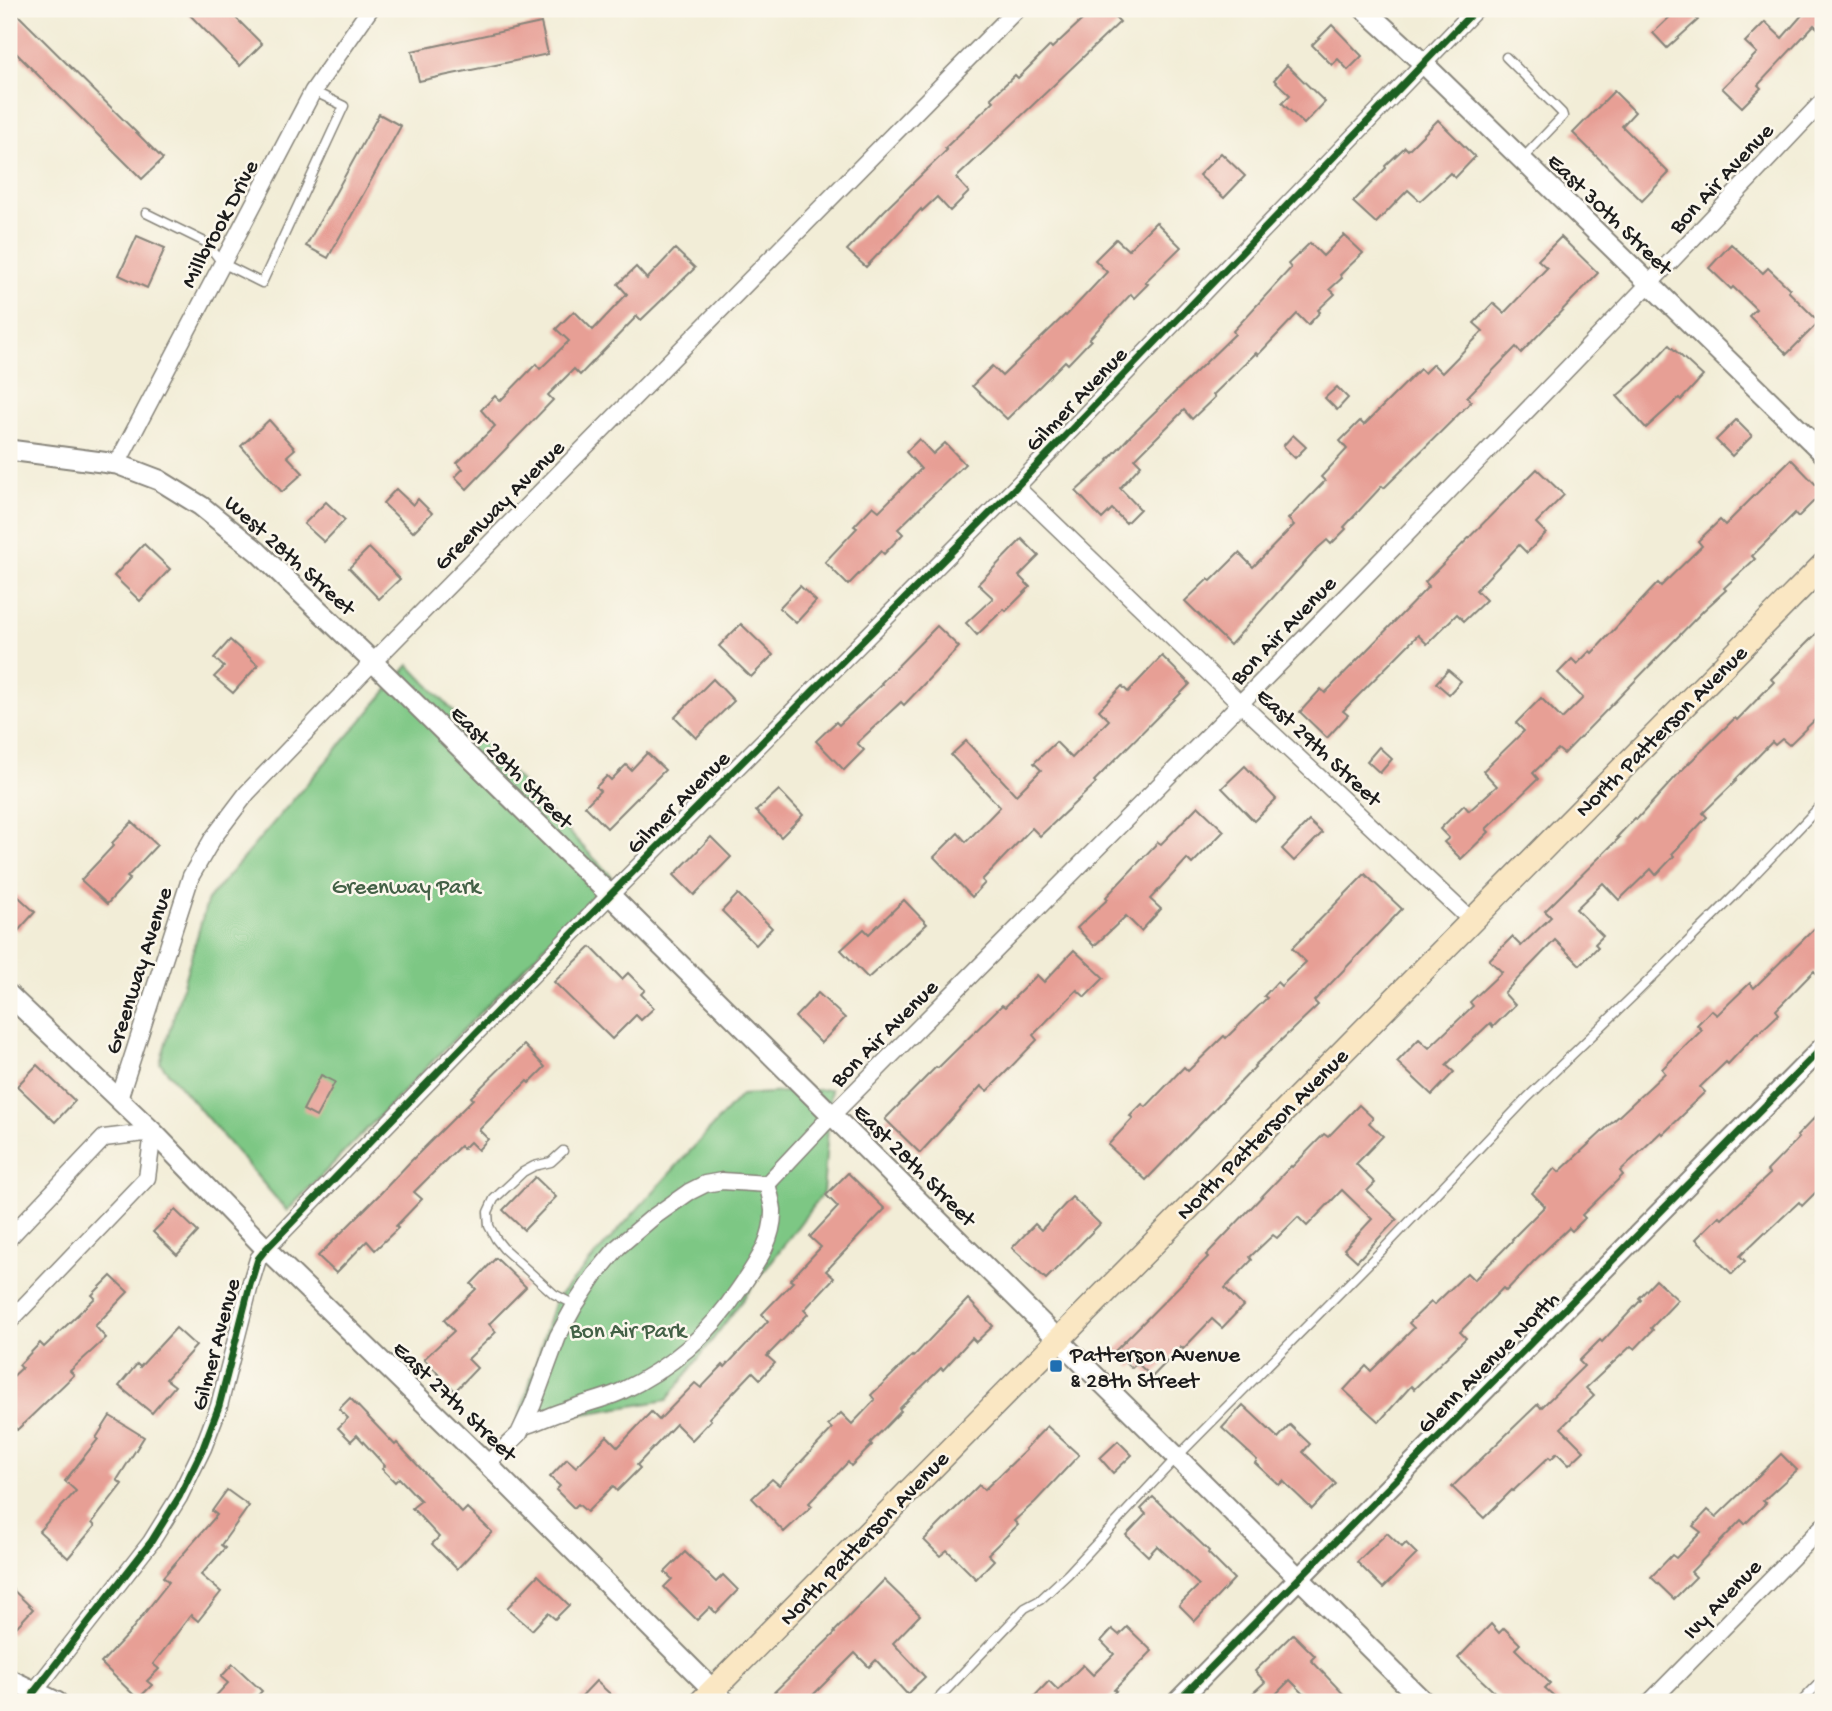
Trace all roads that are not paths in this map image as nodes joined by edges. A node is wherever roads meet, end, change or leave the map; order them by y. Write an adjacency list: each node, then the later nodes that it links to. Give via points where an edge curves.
1 (370, 9): 7 (street, Millbrook Drive)
2 (1017, 9): 18 (street, Greenway Avenue)
3 (1364, 9): 6 (street, East 30th Street)
4 (1476, 9): 6 (street, Gilmer Avenue)
5 (1506, 57): 9 (lane, via 1563,113 1562,120)
6 (1424, 64): 9 (street, East 30th Street); 16 (street, Gilmer Avenue)
7 (313, 91): 11 (street, Millbrook Drive); 11 (lane, via 344,106 262,283)
8 (1823, 101): 12 (street, Bon Air Avenue)
9 (1522, 160): 12 (street, East 30th Street)
10 (146, 213): 11 (lane, via 206,243)
11 (222, 263): 15 (street, Millbrook Drive)
12 (1650, 285): 14 (street, East 30th Street); 19 (street, Bon Air Avenue)
13 (9, 450): 15 (street, West 28th Street)
14 (1823, 453)
15 (117, 464): 18 (street, West 28th Street, via 159,480 201,506 258,552)
16 (1016, 487): 19 (street, East 29th Street); 21 (street, Gilmer Avenue)
17 (1823, 565): 22 (main road, North Patterson Avenue)
18 (373, 662): 21 (street, East 28th Street); 25 (street, Greenway Avenue, via 247,793 196,866)
19 (1241, 704): 22 (street, East 29th Street); 26 (street, Bon Air Avenue)
20 (1823, 803): 36 (lane)
21 (610, 895): 26 (street, East 28th Street); 31 (street, Gilmer Avenue)
22 (1472, 921): 34 (main road, North Patterson Avenue)
23 (9, 995): 25 (street, East 27th Street)
24 (1823, 1047): 39 (street, Glenn Avenue North)
25 (119, 1099): 27 (street, East 27th Street)
26 (832, 1115): 29 (street, Bon Air Avenue); 34 (street, East 28th Street)
27 (153, 1132): 30 (street, via 104,1138); 31 (street, East 27th Street); 33 (street, via 147,1178)
28 (563, 1151): 32 (lane, via 551,1162 523,1172 494,1199 488,1212 489,1226 504,1249 554,1294)
29 (767, 1184): 32 (street, via 722,1181 689,1192 618,1247); 35 (street, via 773,1208 767,1244 724,1312 700,1339 618,1393)
30 (9, 1238)
31 (266, 1249): 37 (street, East 27th Street); 42 (street, Gilmer Avenue, via 250,1285 219,1406 180,1497)
32 (575, 1305): 35 (street, via 558,1336)
33 (9, 1322)
34 (1057, 1339): 36 (street, East 28th Street); 43 (main road, North Patterson Avenue)
35 (524, 1426): 37 (street)
36 (1177, 1457): 39 (street, East 28th Street); 45 (lane, via 1068,1574 1025,1608)
37 (487, 1464): 43 (street, East 27th Street)
38 (1823, 1526): 48 (street, Ivy Avenue)
39 (1299, 1579): 46 (street, Glenn Avenue North); 47 (street, East 28th Street)
40 (9, 1679): 42 (street)
41 (1823, 1679): 49 (lane)
42 (33, 1697): 44 (street)
43 (713, 1698)
44 (57, 1702)
45 (935, 1702)
46 (1177, 1702)
47 (1424, 1702)
48 (1650, 1702)
49 (1801, 1702)

